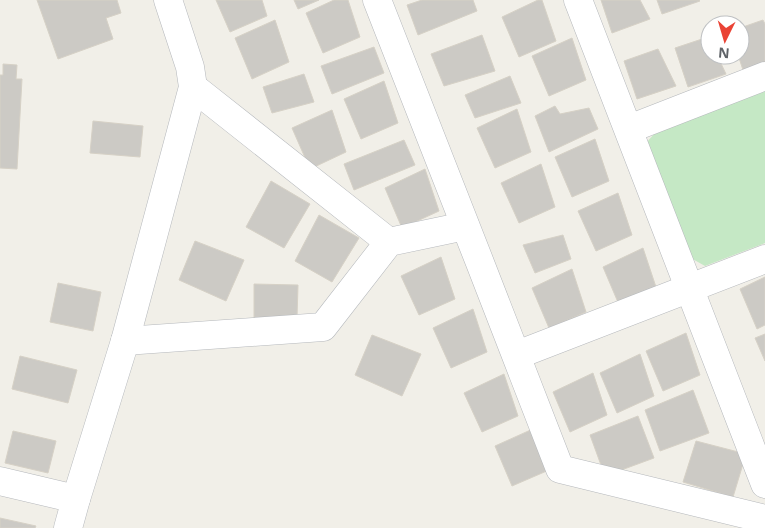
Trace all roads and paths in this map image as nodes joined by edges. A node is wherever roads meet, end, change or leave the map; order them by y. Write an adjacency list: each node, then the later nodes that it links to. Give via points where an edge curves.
1 (168, 0): 5 (street, via 190,66)
2 (377, 0): 7 (street)
3 (578, 0): 6 (street)
4 (765, 76): 6 (street)
5 (193, 87): 8 (street); 11 (street)
6 (628, 129): 10 (street)
7 (465, 226): 8 (street); 12 (street)
8 (388, 242): 11 (street, via 323,327)
9 (765, 259): 10 (street)
10 (688, 288): 12 (street); 14 (street)
11 (125, 341): 15 (street)
12 (517, 355): 16 (street, via 560,470)
13 (0, 481): 15 (street)
14 (765, 484)
15 (76, 499): 17 (street)
16 (765, 519)
17 (68, 528)

